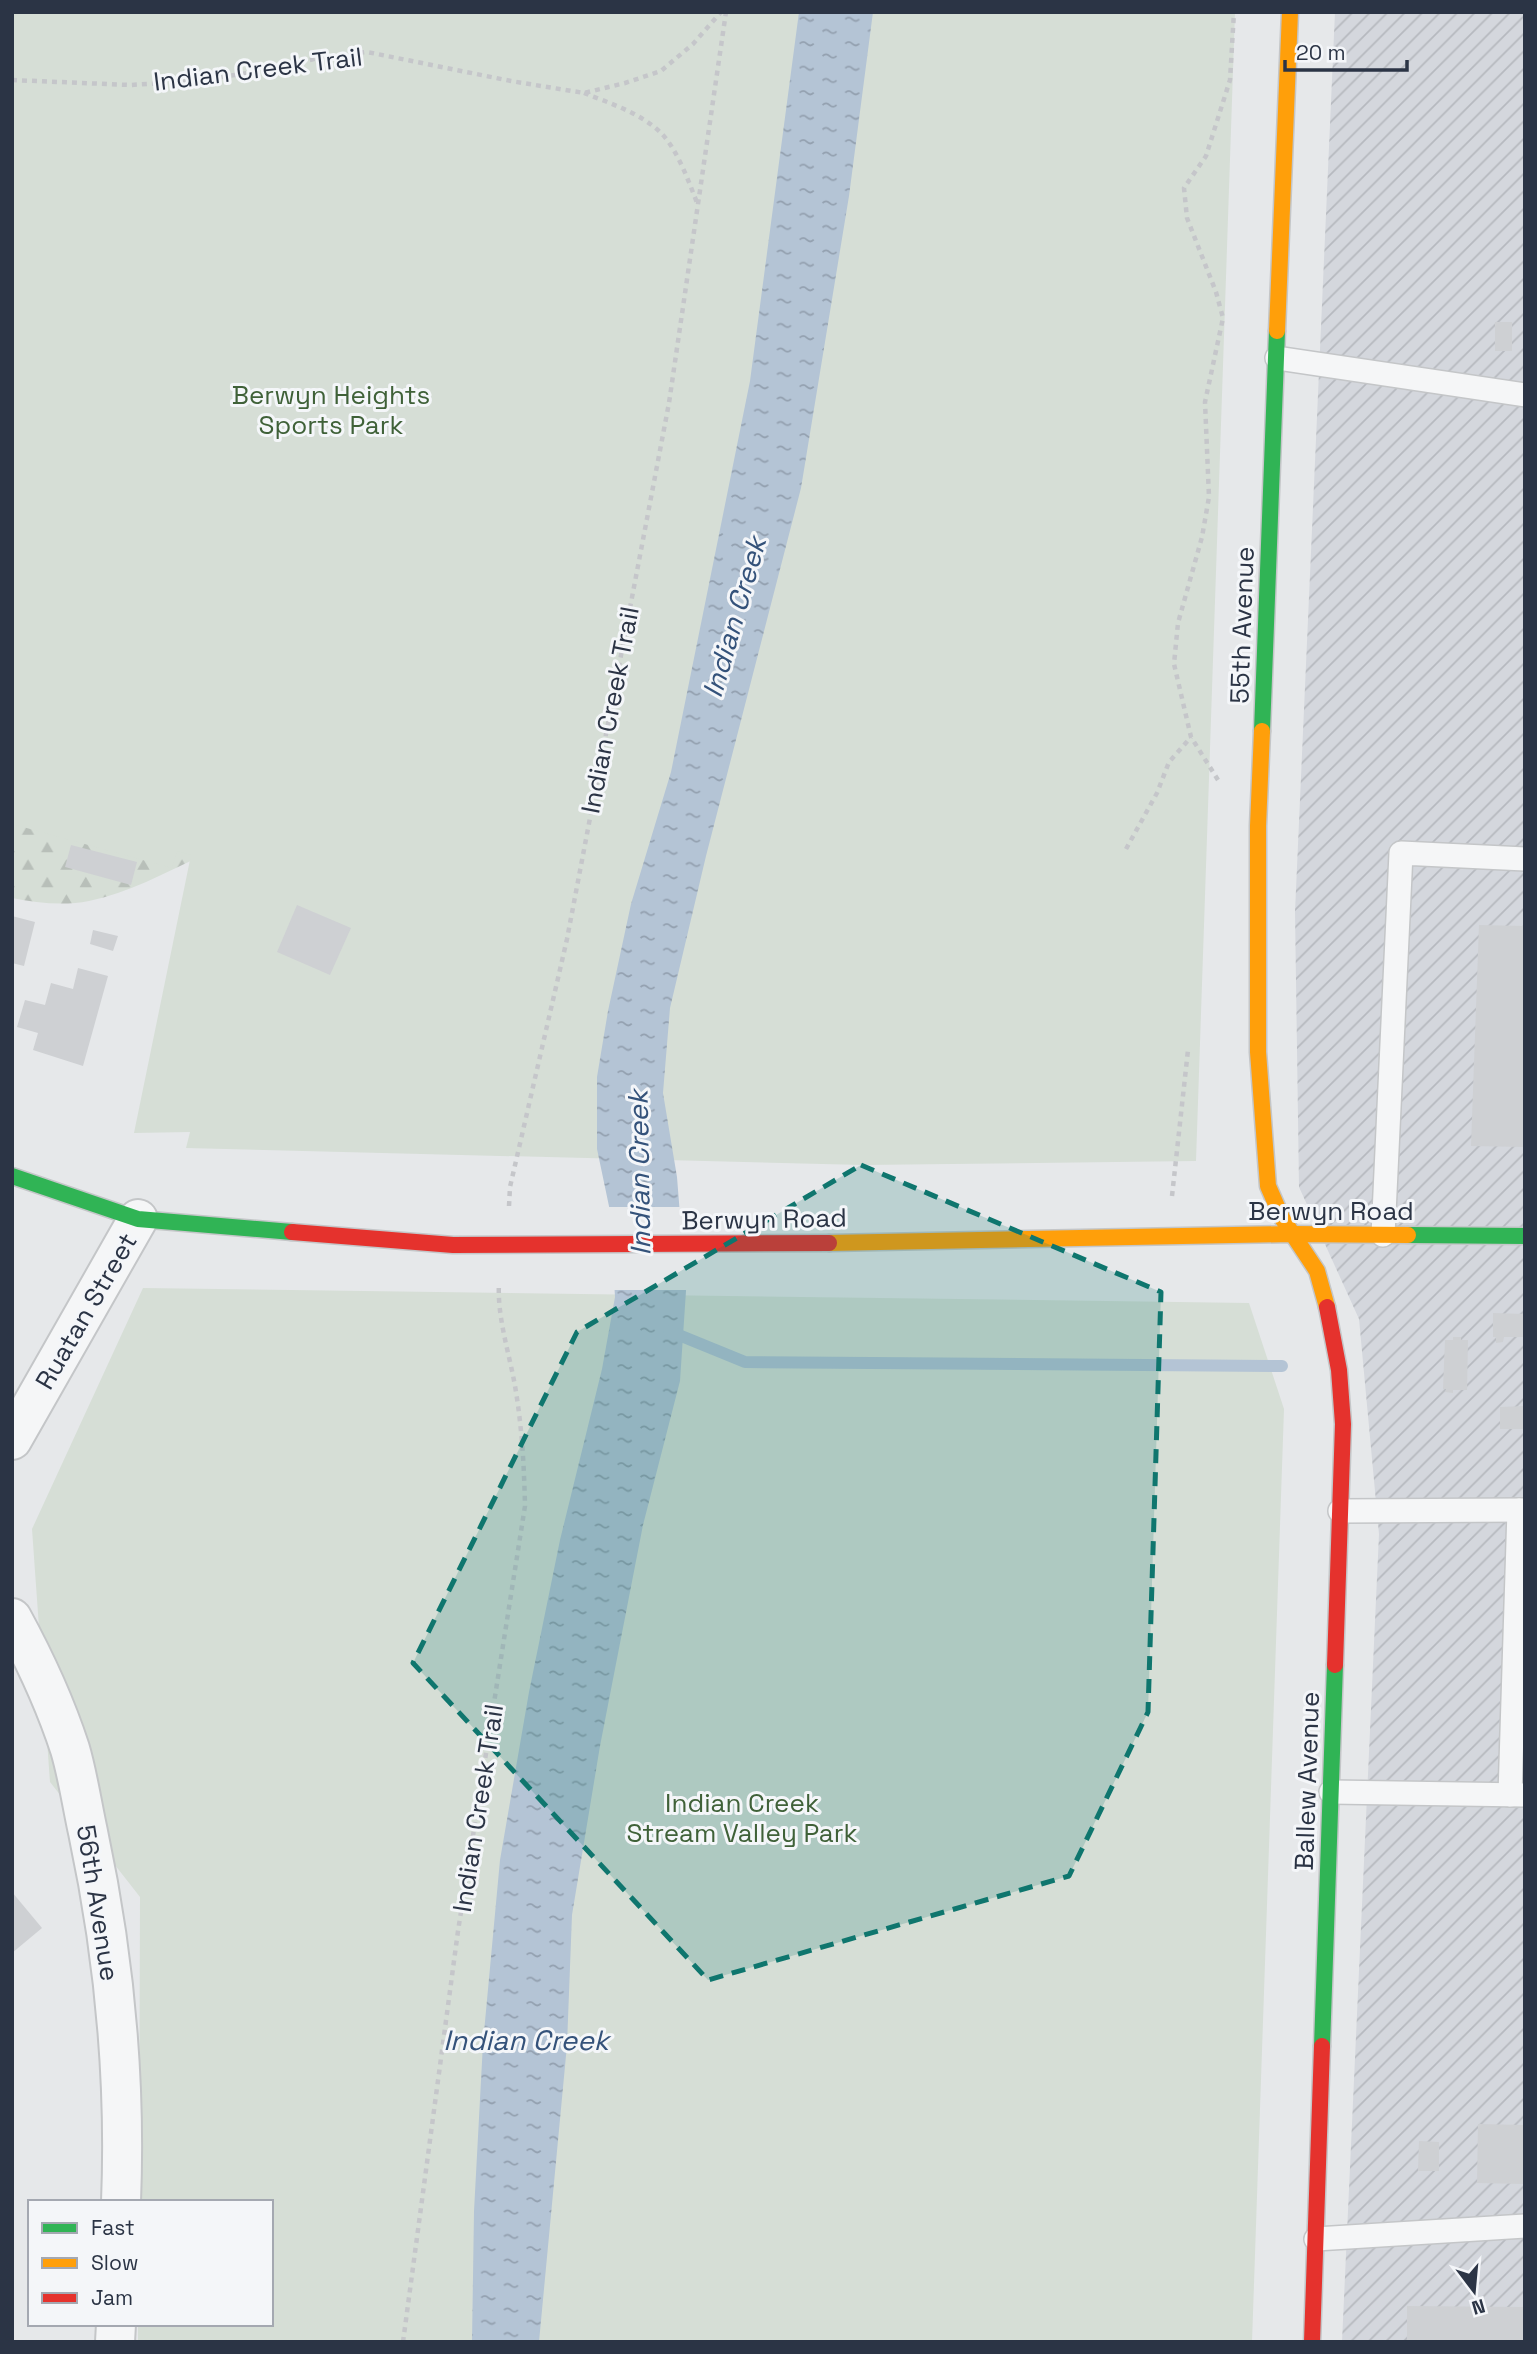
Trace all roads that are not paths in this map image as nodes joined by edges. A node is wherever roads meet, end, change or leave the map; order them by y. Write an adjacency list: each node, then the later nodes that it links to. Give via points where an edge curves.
1 (1290, 12): 2 (street, 55th Avenue)
2 (1277, 358): 3 (lane); 7 (street, 55th Avenue, via 1258,826 1258,1052 1268,1186)
3 (1525, 395)
4 (1525, 859): 8 (lane, via 1401,853)
5 (12, 1176): 6 (street, Berwyn Road)
6 (138, 1219): 7 (street, Berwyn Road, via 453,1245); 10 (street, Ruatan Street)
7 (1291, 1234): 8 (street, Berwyn Road); 12 (street, Ballew Avenue, via 1315,1266 1321,1283 1342,1380)
8 (1383, 1235): 9 (street, Berwyn Road)
9 (1525, 1236)
10 (12, 1440)
11 (1522, 1510): 12 (lane); 15 (lane)
12 (1340, 1511): 14 (street, Ballew Avenue)
13 (12, 1618): 16 (street, 56th Avenue, via 41,1671 70,1751 96,1871 119,2040)
14 (1331, 1792): 15 (lane); 18 (street, Ballew Avenue)
15 (1518, 1795)
16 (121, 2200)
17 (1525, 2226): 18 (lane)
18 (1316, 2239): 19 (street, Ballew Avenue)
19 (1312, 2342)

